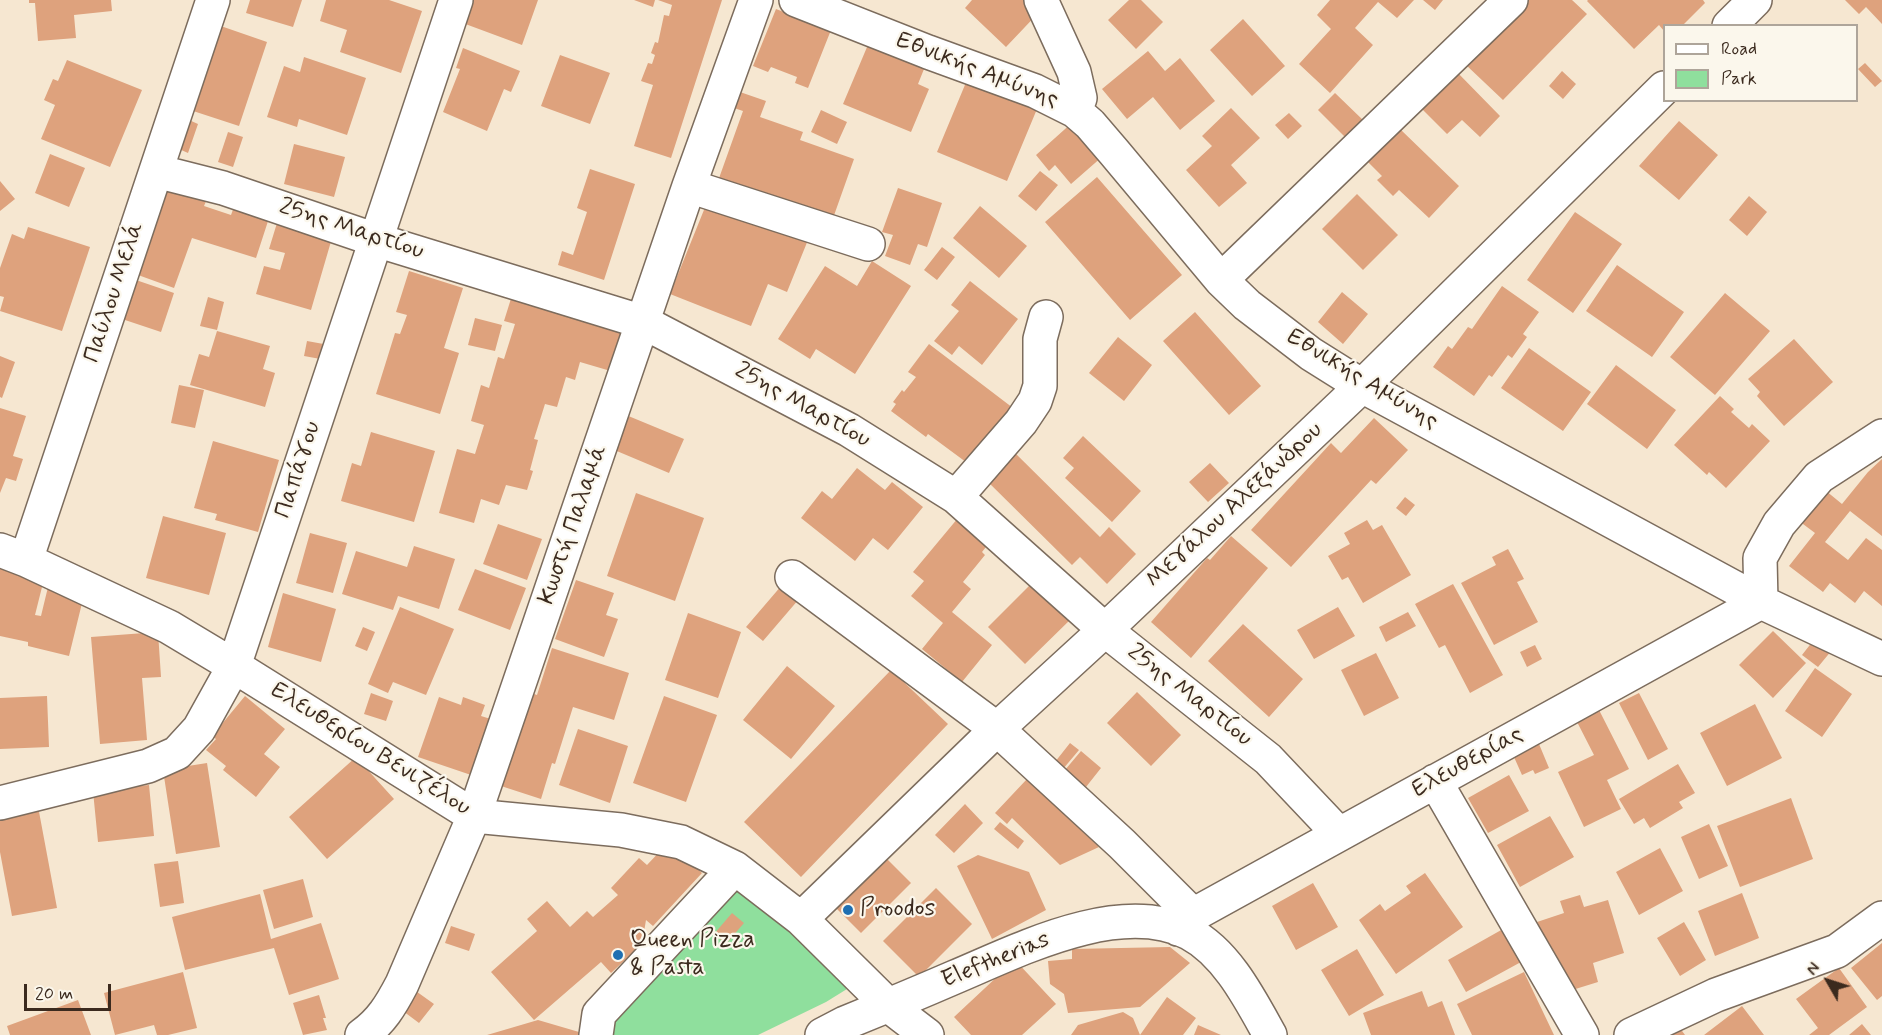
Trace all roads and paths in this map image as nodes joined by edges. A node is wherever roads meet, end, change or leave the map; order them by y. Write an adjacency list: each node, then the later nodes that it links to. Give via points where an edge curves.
1 (213, 0): 11 (street, Παύλου Μελά)
2 (456, 0): 13 (street, Παπάγου)
3 (756, 0): 12 (street, Κωστή Παλαμά)
4 (796, 0): 10 (street, Εθνικής Αμύνης, via 1035,91)
5 (1041, 0): 10 (street, via 1074,72 1080,98)
6 (1511, 0): 15 (street)
7 (1755, 0): 8 (street)
8 (1731, 24)
9 (1663, 90): 18 (street, Μεγάλου Αλεξάνδρου)
10 (1075, 111): 15 (street, Εθνικής Αμύνης)
11 (156, 171): 13 (street, 25ης Μαρτίου, via 223,188); 21 (street, Παύλου Μελά)
12 (689, 186): 14 (street); 17 (street, Κωστή Παλαμά)
13 (376, 240): 17 (street, 25ης Μαρτίου); 26 (street, Παπάγου)
14 (868, 244)
15 (1221, 280): 18 (street, Εθνικής Αμύνης, via 1311,354)
16 (1046, 317): 20 (street, via 1040,339 1040,386 1035,401)
17 (643, 322): 20 (street, 25ης Μαρτίου, via 849,430); 30 (street, Κωστή Παλαμά)
18 (1362, 386): 23 (street, Εθνικής Αμύνης); 24 (street, Μεγάλου Αλεξάνδρου)
19 (1882, 436): 23 (street, via 1819,477 1779,524 1760,558)
20 (956, 497): 24 (street, 25ης Μαρτίου)
21 (13, 555): 26 (street, Ελευθερίου Βενιζέλου, via 169,627)
22 (792, 577): 27 (street)
23 (1761, 602): 25 (street, Εθνικής Αμύνης); 28 (street, Ελευθερίας)
24 (1105, 630): 27 (street, Μεγάλου Αλεξάνδρου); 31 (street, 25ης Μαρτίου, via 1268,759)
25 (1882, 659)
26 (234, 666): 29 (street, Παπάγου, via 199,729 177,753 148,766); 30 (street, Ελευθερίου Βενιζέλου)
27 (997, 729): 34 (street, Μεγάλου Αλεξάνδρου); 35 (street, via 1122,844)
28 (1435, 781): 31 (street, Ελευθερίας); 42 (street)
29 (0, 803)
30 (474, 816): 32 (street, Ελευθερίου Βενιζέλου, via 621,830 681,842); 37 (street, Κωστή Παλαμά, via 402,984 376,1025)
31 (1340, 834): 35 (street, Ελευθερίας)
32 (735, 868): 34 (street, Ελευθερίου Βενιζέλου); 38 (street, via 599,1014)
33 (1882, 918): 43 (street, via 1837,951 1716,996)
34 (801, 919): 36 (street, Ελευθερίου Βενιζέλου)
35 (1186, 922): 36 (street, Eleftherias, via 1136,921 1068,932); 41 (street, via 1190,934 1216,954)
36 (889, 1006): 39 (street, Eleftherias); 40 (street, Ελευθερίου Βενιζέλου)
37 (362, 1035)
38 (596, 1035)
39 (822, 1035)
40 (927, 1035)
41 (1270, 1035)
42 (1582, 1035)
43 (1631, 1035)

